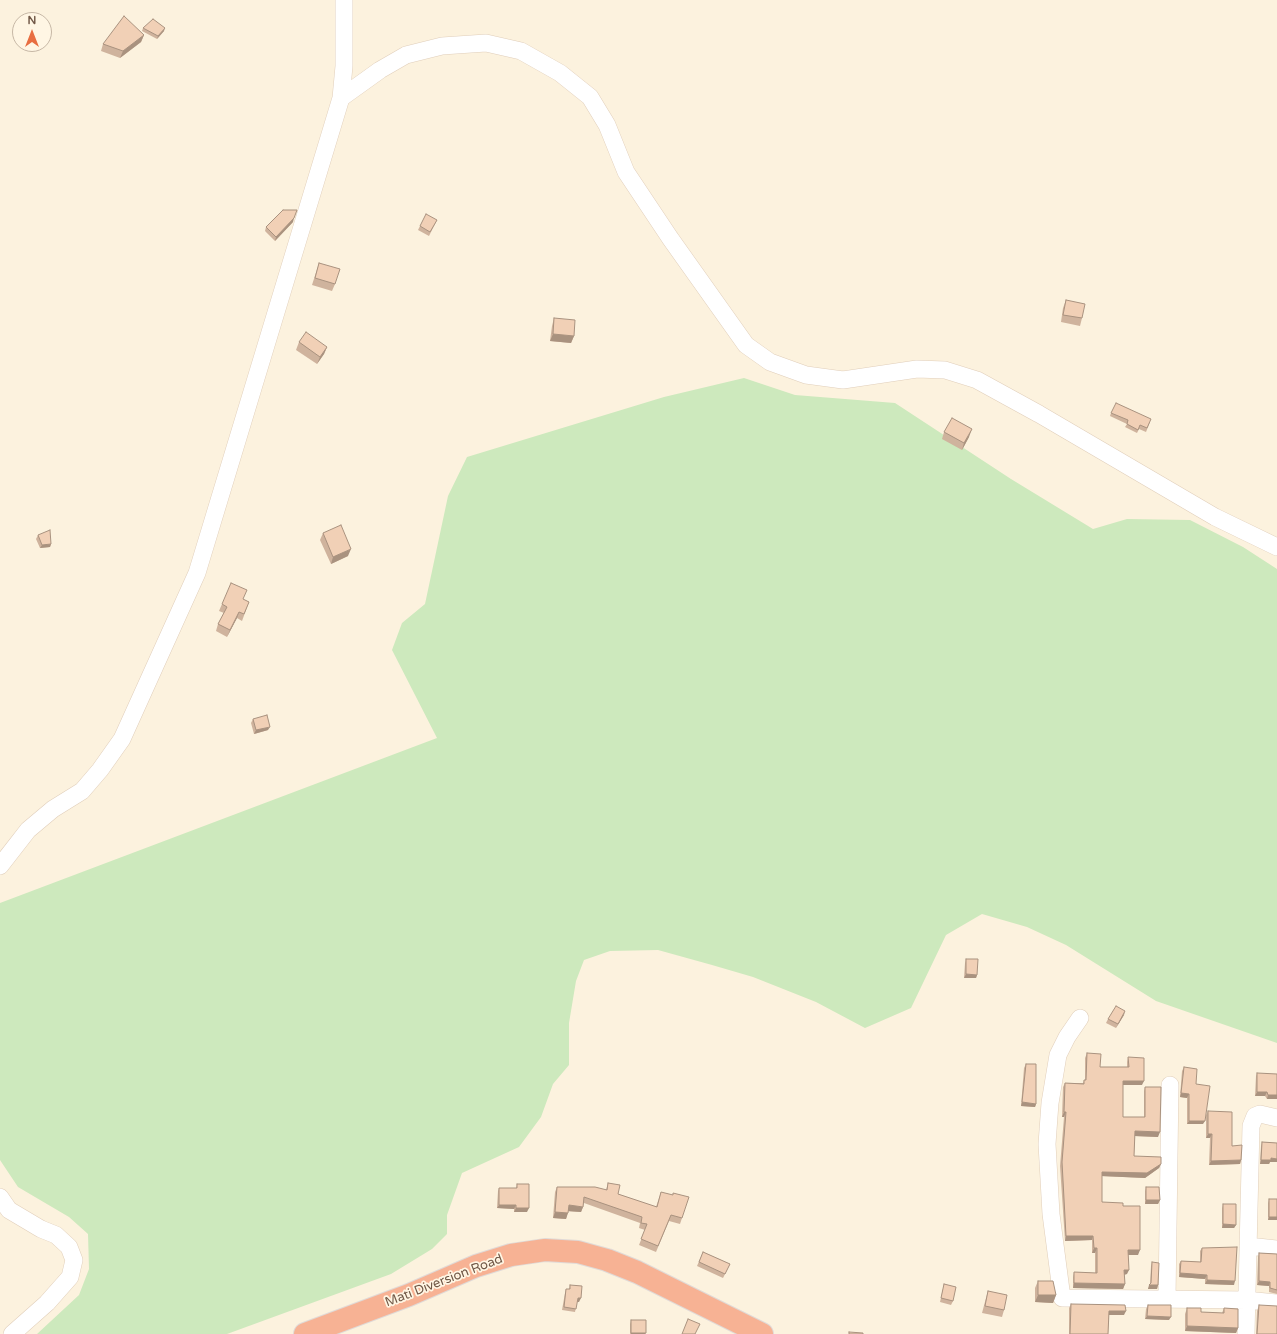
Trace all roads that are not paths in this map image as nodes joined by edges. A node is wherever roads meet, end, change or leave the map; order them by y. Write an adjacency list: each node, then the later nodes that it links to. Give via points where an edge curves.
1 (344, 0): 2 (street, via 344,66)
2 (341, 98): 3 (street, via 406,55 442,46 486,43 521,51 560,73 590,97 607,125 626,172 670,238 746,345 770,362 806,375 843,380 917,369 945,370 977,380 1215,517); 4 (street, via 197,573 122,739 82,790 28,830)
3 (1277, 547)
4 (0, 866)
5 (1080, 1018): 11 (street, via 1066,1037 1058,1055 1050,1103 1047,1144 1051,1214 1062,1298)
6 (1170, 1085): 11 (street)
7 (1277, 1118): 9 (street, via 1260,1114 1255,1116 1251,1126)
8 (0, 1197): 14 (street, via 9,1210 56,1235 69,1247 74,1260 70,1277 47,1303)
9 (1248, 1246): 10 (street); 12 (street)
10 (1277, 1249)
11 (1167, 1299): 12 (street)
12 (1246, 1300): 13 (street); 17 (street)
13 (1277, 1303)
14 (12, 1334)
15 (305, 1334): 16 (highway, Mati Diversion Road, via 409,1295 476,1266 511,1255 545,1250 578,1252 625,1267 689,1296)
16 (762, 1334)
17 (1246, 1334)

